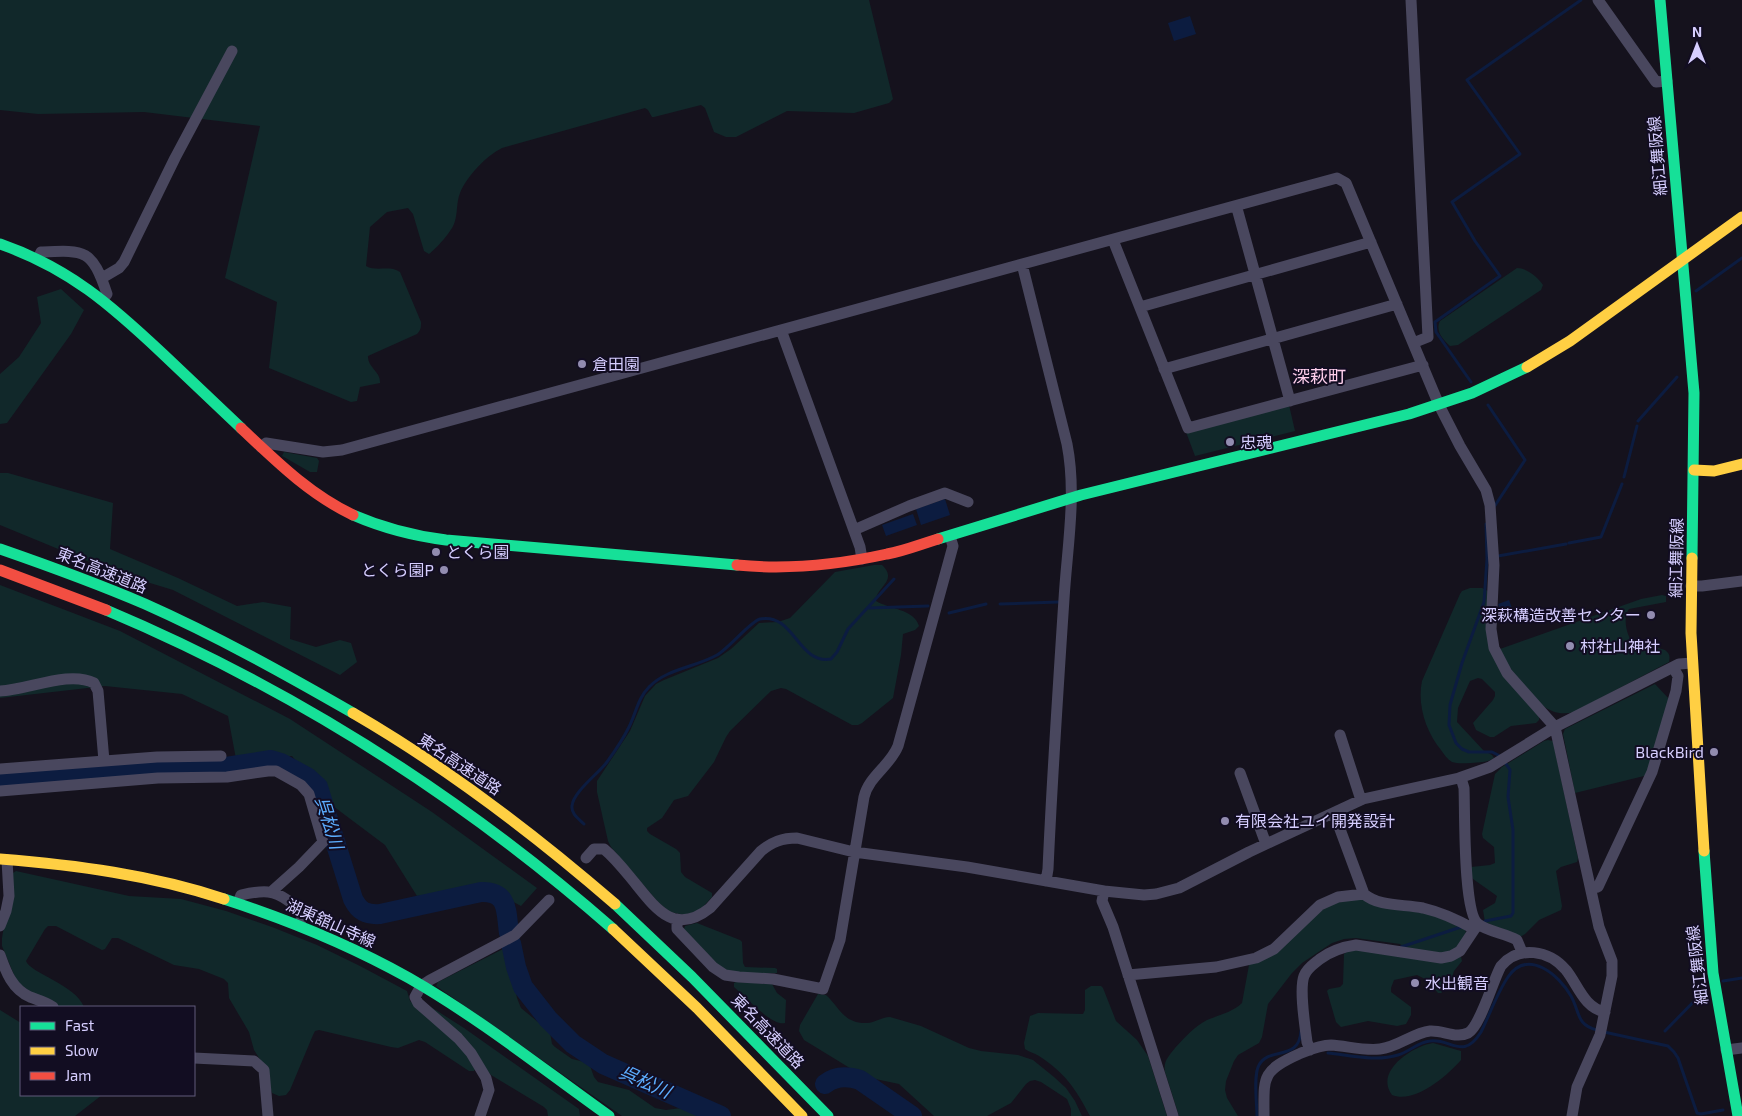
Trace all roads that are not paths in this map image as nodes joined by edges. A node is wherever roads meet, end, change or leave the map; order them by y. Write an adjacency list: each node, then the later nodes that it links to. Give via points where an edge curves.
1 (1411, 0): 21 (street, via 1428,337)
2 (1598, 0): 5 (street, via 1656,82)
3 (1660, 0): 5 (main road, 細江舞阪線)
4 (232, 51): 15 (street, via 124,262)
5 (1667, 81): 12 (main road, 細江舞阪線)
6 (1238, 212): 14 (street)
7 (1742, 217): 12 (main road)
8 (1371, 242): 13 (street, via 1346,183 1337,178); 14 (street); 17 (street)
9 (0, 244): 11 (main road)
10 (1115, 245): 18 (street)
11 (38, 259): 15 (street, via 41,252 78,252 91,260); 16 (main road, via 68,274)
12 (1683, 259): 25 (main road, via 1551,353 1492,384); 28 (main road, 細江舞阪線, via 1693,385)
13 (1022, 264): 19 (street); 29 (street, via 1067,444)
14 (1255, 275): 18 (street); 20 (street)
15 (102, 278): 16 (street, via 107,294)
16 (102, 299): 26 (main road)
17 (1397, 304): 20 (street); 21 (street)
18 (1140, 307): 23 (street)
19 (781, 330): 26 (street, via 342,450 323,452 266,443); 31 (street)
20 (1273, 339): 23 (street); 24 (street)
21 (1413, 343): 22 (street)
22 (1423, 365): 24 (street); 25 (street)
23 (1164, 369): 24 (street, via 1188,428)
24 (1290, 401)
25 (1440, 405): 29 (main road); 41 (street, via 1489,498 1494,565 1491,628 1494,648 1507,673)
26 (261, 447): 34 (main road, via 293,477 331,504 373,524 409,535 753,566 808,566)
27 (1742, 464): 28 (main road)
28 (1694, 470): 37 (main road, 細江舞阪線)
29 (1072, 498): 32 (main road); 55 (street)
30 (968, 502): 31 (street, via 945,493)
31 (854, 530): 34 (street)
32 (950, 536): 34 (main road); 52 (street, via 953,546 898,746 866,790)
33 (0, 549): 82 (main road, 東名高速道路, via 112,590 183,621 349,710 428,760 541,842 602,894 755,1038)
34 (862, 559)
35 (0, 570): 81 (main road, via 105,609 192,648 331,723 416,777 522,853 588,907 654,966)
36 (1742, 581): 37 (street)
37 (1691, 586): 38 (main road, 細江舞阪線)
38 (1692, 663): 39 (street); 76 (main road, 細江舞阪線, via 1711,955)
39 (1674, 667): 41 (street); 56 (street, via 1678,676 1676,691 1652,772 1598,887)
40 (0, 691): 44 (street, via 72,678 94,683 98,691)
41 (1555, 727): 47 (street, via 1504,759); 56 (street)
42 (1340, 736): 49 (street)
43 (221, 756): 44 (street)
44 (104, 761): 45 (street)
45 (6, 770): 48 (street)
46 (1240, 773): 51 (street)
47 (1461, 778): 49 (street); 65 (street, via 1466,871)
48 (7, 789): 58 (street, via 280,772 309,794 323,842)
49 (1361, 800): 50 (street)
50 (1334, 812): 51 (street); 59 (street)
51 (1266, 844): 57 (street, via 1168,892 1144,895)
52 (854, 852): 55 (street); 62 (street, via 797,838 777,841 761,851 703,914); 68 (street, via 840,940 823,989)
53 (586, 858): 62 (street, via 594,849 604,849 660,912)
54 (3, 860): 61 (main road, 湖東舘山寺線, via 110,871); 64 (street, via 9,896)
55 (1046, 881): 57 (street)
56 (1590, 888): 73 (street, via 1599,927 1612,961)
57 (1104, 891): 69 (street, via 1102,901)
58 (271, 892): 61 (street, via 241,895); 63 (street, via 298,907 302,917)
59 (1364, 894): 65 (street, via 1387,903 1431,910); 69 (street, via 1338,897 1320,905 1282,943 1256,958 1216,967)
60 (548, 900): 70 (street, via 515,935)
61 (238, 903): 63 (main road, 湖東舘山寺線)
62 (677, 919): 68 (street, via 677,929)
63 (299, 925): 70 (main road, 湖東舘山寺線)
64 (0, 926)
65 (1476, 926): 66 (street, via 1517,940); 75 (street, via 1460,951 1446,957 1356,945 1335,950 1315,963 1305,974 1302,988)
66 (1522, 952): 73 (street, via 1535,952 1560,964 1592,1006); 75 (street, via 1501,966 1476,1024 1467,1034 1460,1036 1434,1031 1379,1049 1326,1045)
67 (0, 955): 72 (street, via 14,985 21,992)
68 (723, 974): 71 (street)
69 (1128, 974): 83 (street)
70 (421, 986): 79 (street, via 416,1000 465,1045 489,1084); 80 (main road, 湖東舘山寺線)
71 (728, 986)
72 (51, 1006)
73 (1604, 1012): 85 (street, via 1597,1043 1577,1087)
74 (1742, 1048): 76 (street)
75 (1310, 1050): 84 (street, via 1270,1070 1264,1082)
76 (1726, 1050): 86 (main road, 細江舞阪線)
77 (195, 1058): 78 (street, via 254,1060 264,1070)
78 (268, 1116)
79 (480, 1116)
80 (609, 1116)
81 (802, 1116)
82 (828, 1116)
83 (1172, 1116)
84 (1264, 1116)
85 (1572, 1116)
86 (1738, 1116)

